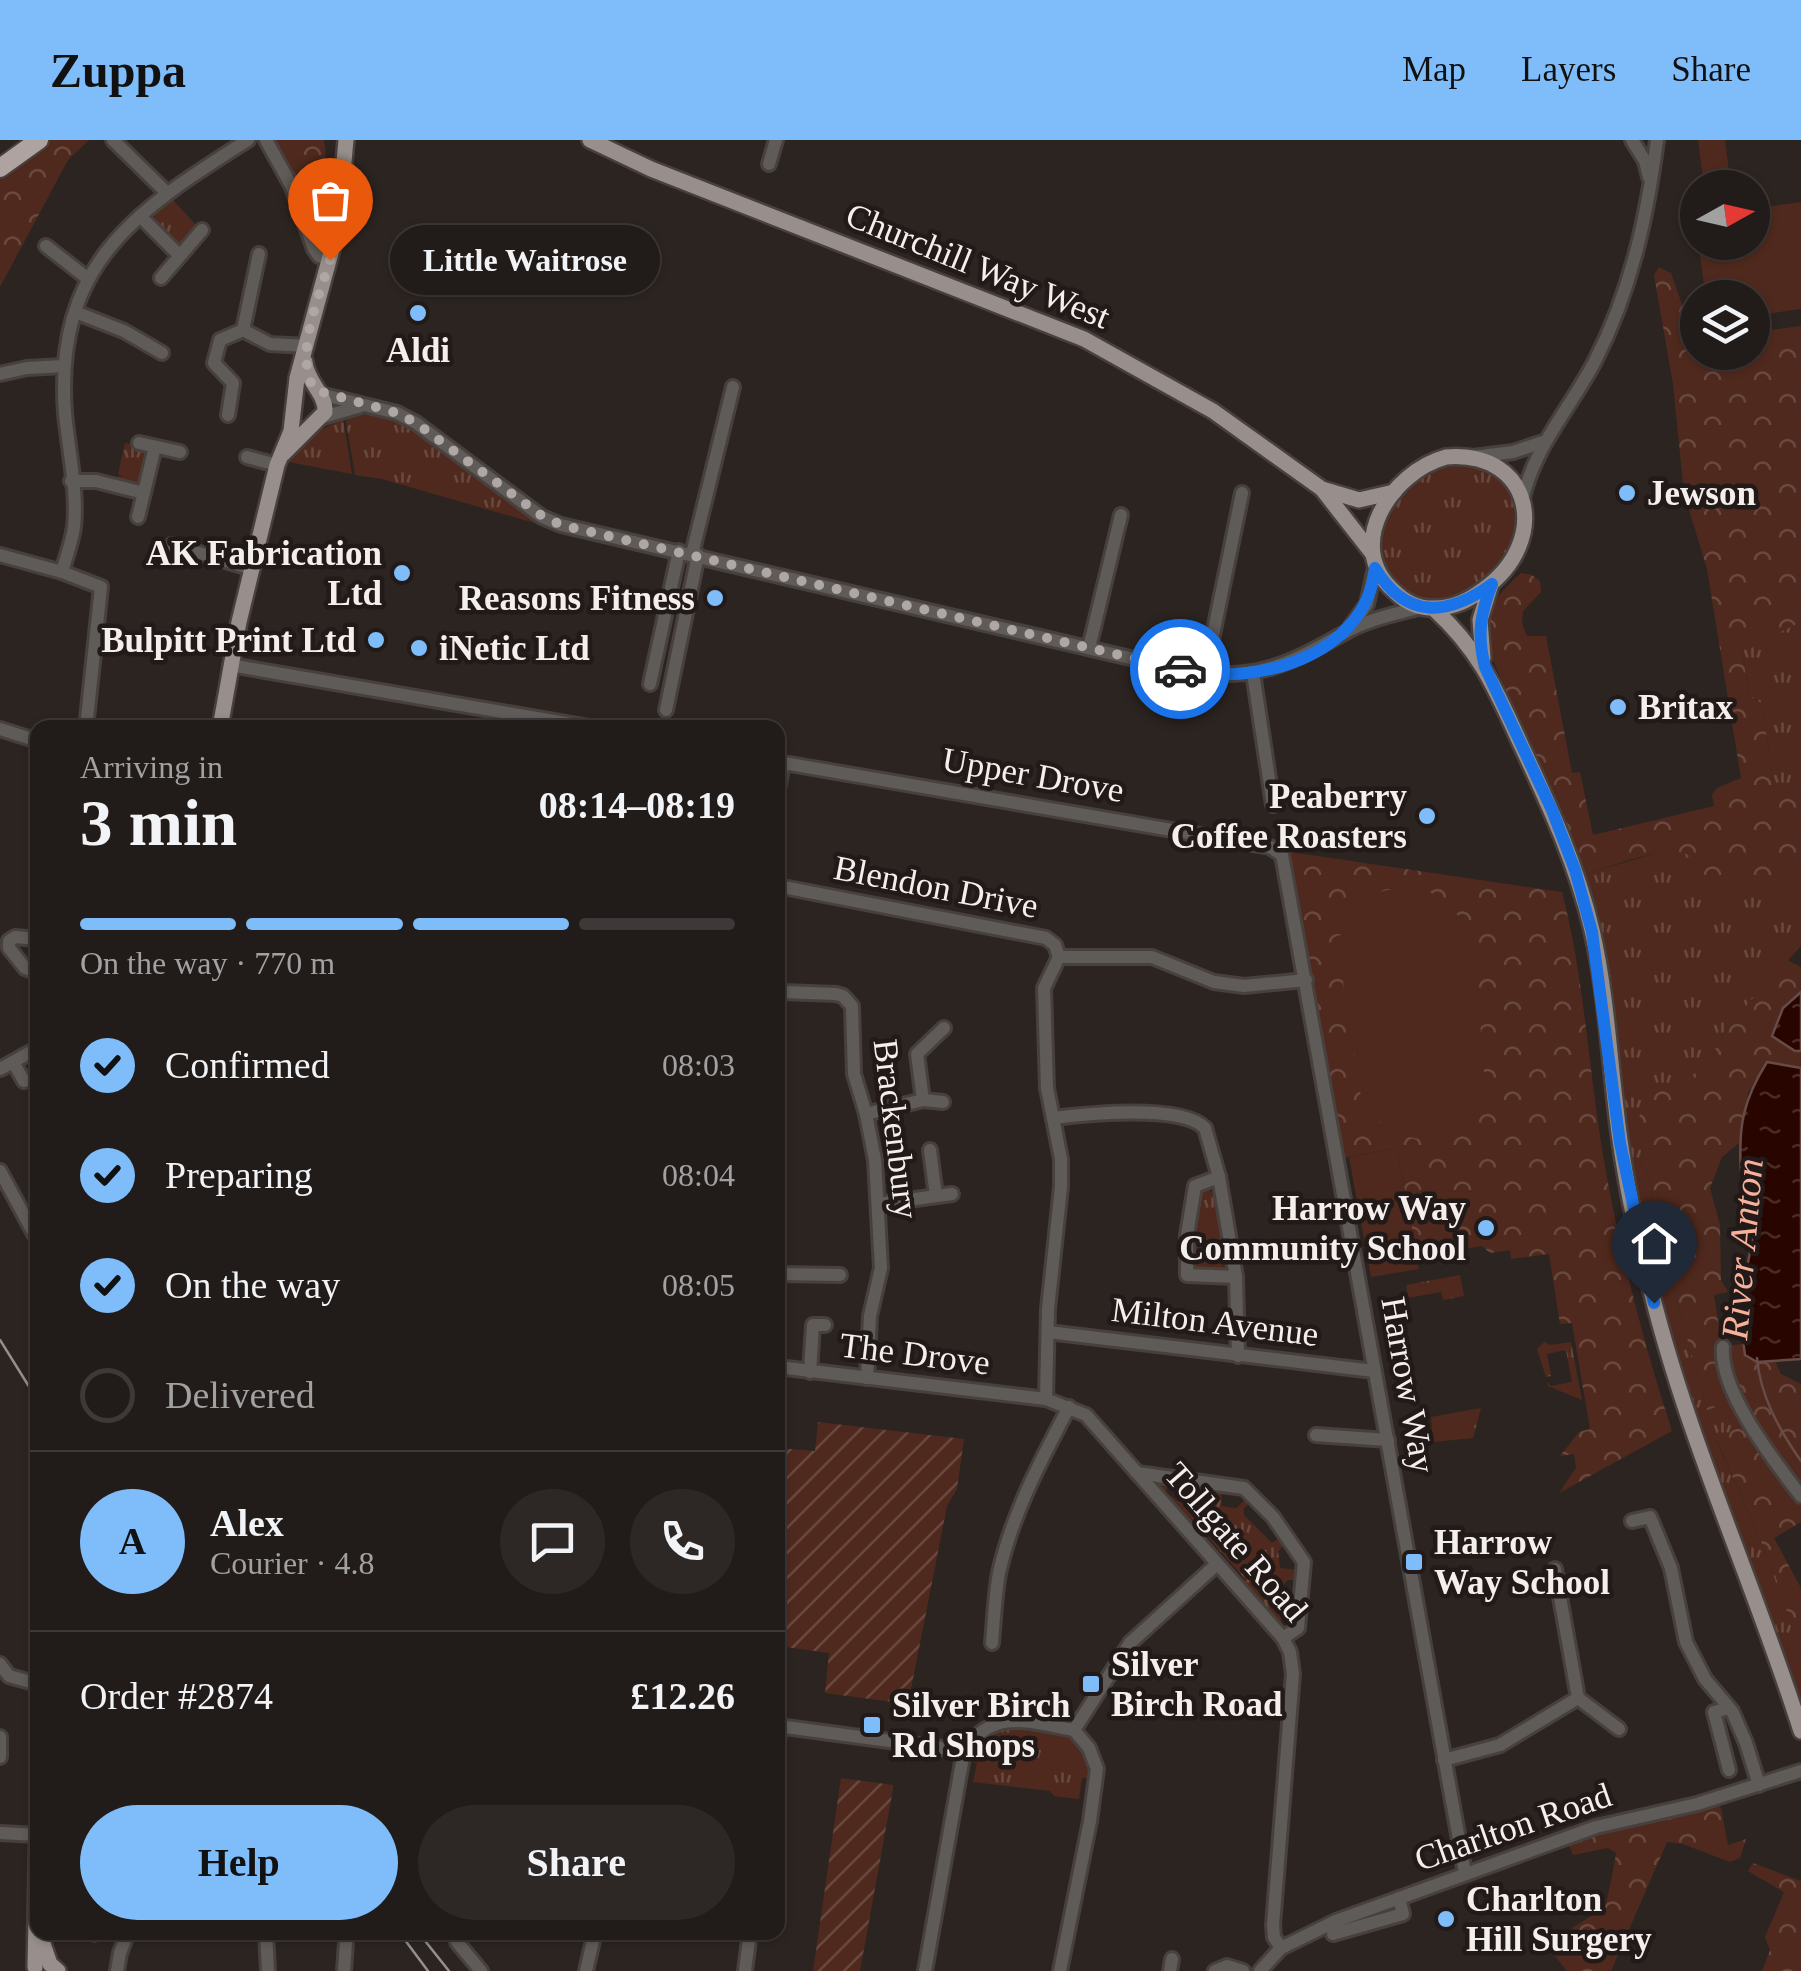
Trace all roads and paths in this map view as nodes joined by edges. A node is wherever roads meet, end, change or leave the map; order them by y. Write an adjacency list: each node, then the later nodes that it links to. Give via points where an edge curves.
1 (39, 140): 11 (highway)
2 (113, 140): 13 (street)
3 (248, 140): 13 (street)
4 (266, 140): 19 (street, via 314,249)
5 (346, 140): 19 (main road)
6 (590, 140): 42 (main road, Churchill Way West, via 1084,339 1197,402)
7 (776, 140): 10 (street)
8 (1632, 140): 12 (street)
9 (1657, 140): 12 (street)
10 (768, 164)
11 (0, 168)
12 (1651, 184): 34 (street, via 1614,322)
13 (166, 192): 14 (street)
14 (140, 216): 18 (street); 20 (street)
15 (202, 230): 18 (street)
16 (46, 246): 20 (street)
17 (259, 254): 23 (street)
18 (180, 255): 21 (street)
19 (330, 260): 24 (main road)
20 (87, 278): 22 (street)
21 (160, 278)
22 (74, 312): 25 (street); 26 (street)
23 (243, 330): 24 (street); 32 (street, via 220,340 214,363 233,383)
24 (306, 352): 29 (main road, via 306,375); 30 (main road)
25 (162, 353)
26 (63, 366): 27 (street); 41 (street)
27 (0, 374)
28 (733, 386): 50 (street)
29 (318, 392): 30 (main road, via 306,390); 31 (street); 33 (main road, via 326,406)
30 (294, 405): 33 (main road, via 302,422); 40 (main road)
31 (368, 406): 33 (street); 50 (street, via 416,423 552,521)
32 (228, 415)
33 (319, 420): 40 (main road)
34 (1544, 441): 38 (street); 46 (street)
35 (139, 443): 36 (street)
36 (154, 447): 37 (street); 44 (street)
37 (180, 452)
38 (1473, 457): 43 (main road, via 1440,459); 46 (main road, via 1502,472)
39 (247, 458): 40 (street)
40 (279, 461): 53 (main road)
41 (71, 482): 44 (street); 54 (street, via 74,522)
42 (1322, 489): 43 (main road, Churchill Way West, via 1358,500); 52 (main road, Churchill Way West)
43 (1394, 492): 52 (main road, via 1375,523)
44 (144, 493): 48 (street)
45 (1242, 493): 62 (street)
46 (1522, 502): 55 (main road, Churchill Way West, via 1520,549)
47 (1121, 514): 58 (street)
48 (138, 517)
49 (172, 546): 53 (street)
50 (690, 554): 58 (street); 63 (street); 64 (street)
51 (0, 555): 54 (street)
52 (1374, 561): 56 (main road, Churchill Way West, via 1396,594); 57 (street, via 1367,604)
53 (252, 569): 59 (main road)
54 (62, 572): 65 (street, via 101,586)
55 (1492, 584): 56 (main road, Churchill Way West, via 1462,603); 60 (main road, Churchill Way West, via 1479,630)
56 (1427, 608): 57 (street); 60 (main road, Churchill Way West, via 1458,631)
57 (1347, 632): 61 (street, via 1300,659)
58 (1089, 648): 62 (street)
59 (230, 665): 66 (main road); 67 (street)
60 (1485, 667): 125 (main road, Churchill Way West, via 1575,870 1592,932 1620,1143 1646,1272 1686,1412)
61 (1253, 672): 62 (street); 71 (street)
62 (1205, 674)
63 (650, 684)
64 (666, 710)
65 (87, 720)
66 (221, 720)
67 (548, 720)
68 (0, 730): 69 (street)
69 (30, 739)
70 (785, 763): 72 (street, Upper Drove)
71 (1273, 806)
72 (1278, 850): 77 (street, Harrow Way)
73 (785, 887): 75 (street, Blendon Drive, via 1046,938)
74 (30, 938): 76 (street, via 9,943)
75 (1060, 957): 77 (street, Blendon Drive, via 1152,956 1214,982 1244,986); 86 (street, via 1044,988)
76 (30, 971)
77 (1306, 980): 102 (street, Harrow Way)
78 (785, 992): 85 (street, Brackenbury, via 836,994 852,1006 854,1074)
79 (944, 1028): 83 (street, via 916,1054)
80 (30, 1052): 81 (street)
81 (7, 1065): 82 (street)
82 (24, 1082)
83 (923, 1100): 84 (street); 85 (street)
84 (943, 1102)
85 (866, 1114): 92 (street, Brackenbury)
86 (1052, 1118): 89 (street, via 1135,1112 1201,1123); 98 (street, via 1061,1187)
87 (930, 1150): 91 (street)
88 (0, 1171): 93 (street)
89 (1219, 1177): 96 (street); 96 (street, via 1195,1186 1187,1275)
90 (952, 1194): 91 (street)
91 (936, 1196): 92 (street)
92 (878, 1204): 104 (street, Brackenbury, via 881,1268)
93 (30, 1226)
94 (785, 1274): 95 (street)
95 (840, 1276)
96 (1236, 1277): 100 (street)
97 (824, 1325): 103 (street, via 813,1325)
98 (1048, 1332): 100 (street, Milton Avenue); 105 (street)
99 (1722, 1347): 112 (street, via 1737,1406)
100 (1238, 1356): 102 (street, Milton Avenue)
101 (785, 1368): 103 (street, The Drove)
102 (1374, 1370): 108 (street, Harrow Way)
103 (810, 1372): 104 (street, The Drove)
104 (867, 1378): 105 (street, The Drove)
105 (1046, 1400): 106 (street, Tollgate Road)
106 (1069, 1407): 109 (street, Tollgate Road, via 1086,1415); 117 (street, via 1016,1515 998,1577)
107 (1316, 1435): 108 (street)
108 (1388, 1440): 129 (street, Harrow Way)
109 (1137, 1473): 110 (street); 111 (street, Tollgate Road)
110 (1163, 1476): 111 (street); 116 (street, via 1244,1488 1273,1517 1304,1562 1298,1628)
111 (1152, 1490): 114 (street, Tollgate Road)
112 (1801, 1496)
113 (1632, 1522): 121 (street, via 1656,1514 1686,1642)
114 (1217, 1564): 116 (street, Tollgate Road); 124 (street, via 1130,1644)
115 (1556, 1569): 120 (street)
116 (1283, 1638): 145 (street, Tollgate Road, via 1292,1674 1273,1926)
117 (992, 1643)
118 (0, 1664): 119 (street, via 9,1676)
119 (30, 1682)
120 (1578, 1698): 123 (street); 129 (street, via 1500,1745)
121 (1730, 1708): 130 (street, via 1714,1712); 132 (street)
122 (785, 1727): 127 (street)
123 (1619, 1729)
124 (1074, 1730): 127 (street, via 1000,1722); 154 (street, via 1097,1770)
125 (1801, 1731)
126 (4, 1735): 128 (street)
127 (964, 1751): 153 (street)
128 (0, 1757)
129 (1444, 1760): 135 (street, Harrow Way)
130 (1729, 1770)
131 (1801, 1770): 132 (street, Charlton Road)
132 (1759, 1785): 135 (street, Charlton Road, via 1596,1827)
133 (0, 1833): 134 (street)
134 (30, 1835)
135 (1464, 1874): 136 (street, Charlton Road)
136 (1400, 1898): 137 (street, via 1403,1914); 145 (street, Charlton Road)
137 (1332, 1934)
138 (38, 1940): 146 (main road)
139 (125, 1940): 147 (street)
140 (266, 1940): 148 (street)
141 (456, 1940): 150 (street)
142 (593, 1940): 151 (street)
143 (749, 1940): 152 (street)
144 (347, 1943): 149 (street)
145 (1281, 1948): 157 (street, Charlton Road)
146 (39, 1969)
147 (117, 1971)
148 (268, 1971)
149 (344, 1971)
150 (481, 1971)
151 (586, 1971)
152 (745, 1971)
153 (925, 1971)
154 (1060, 1971)
155 (1215, 1971): 156 (street)
156 (1243, 1971)
157 (1260, 1971)

